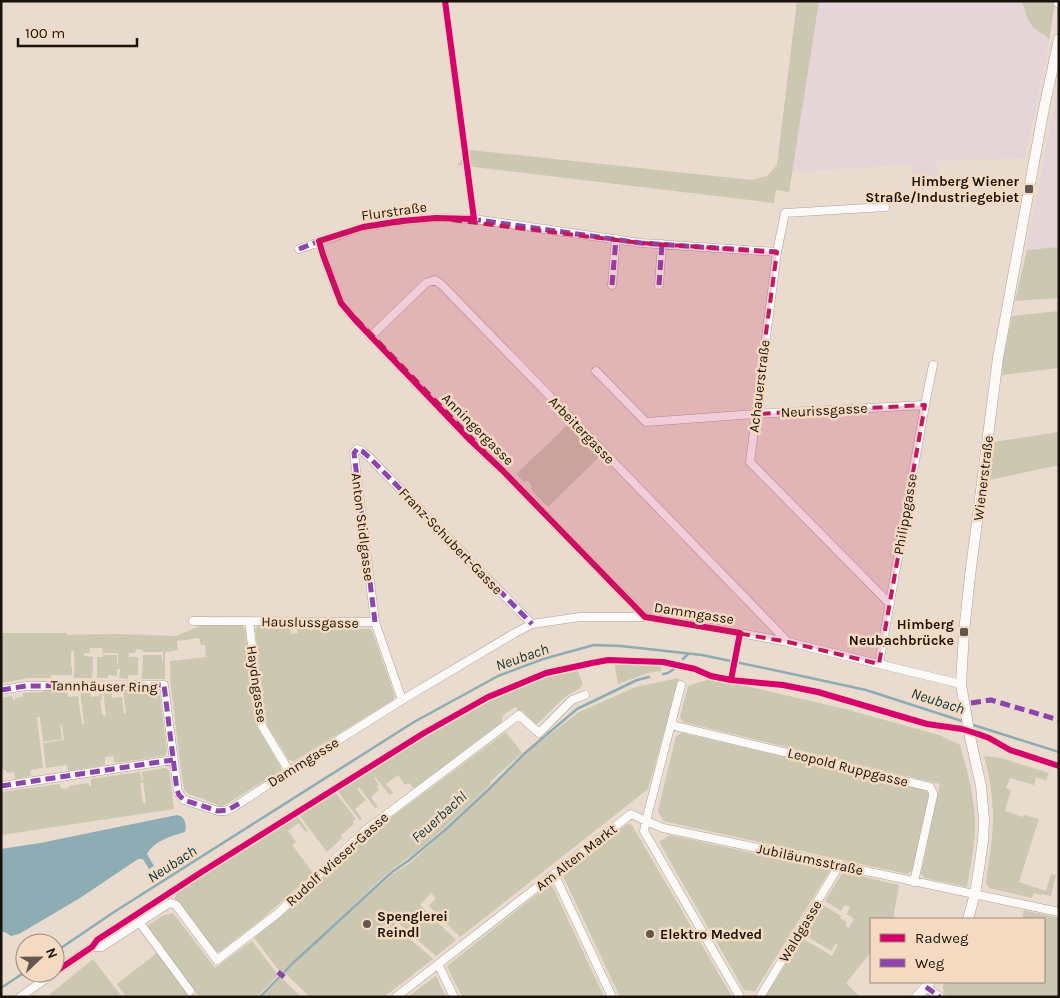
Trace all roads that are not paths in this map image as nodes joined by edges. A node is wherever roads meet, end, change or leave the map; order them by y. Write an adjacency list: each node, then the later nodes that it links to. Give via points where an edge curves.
1 (1059, 39): 24 (street, Wienerstraße, via 998,358 970,576)
2 (886, 207): 7 (street, Achauerstraße, via 785,213)
3 (616, 239): 4 (street, Flurstraße, via 436,218 363,227); 5 (street, Flurstraße); 8 (street)
4 (319, 241): 6 (street, Flurstraße); 10 (street, Anningergasse, via 341,303)
5 (662, 244): 7 (street, Flurstraße); 9 (street)
6 (299, 249)
7 (777, 252): 14 (street, Achauerstraße)
8 (612, 285)
9 (659, 285)
10 (370, 337): 17 (street, Anningergasse); 22 (street, Arbeitergasse, via 426,283 435,280 442,285)
11 (933, 365): 13 (street, Philippgasse)
12 (596, 371): 14 (street, Neurissgasse, via 646,422)
13 (925, 405): 14 (street, Neurissgasse); 16 (street, Philippgasse)
14 (755, 414): 16 (street, Achauerstraße, via 750,462)
15 (370, 458): 20 (street, Anton Stidlgasse, via 362,451 354,452); 21 (street, Franz-Schubert-Gasse)
16 (890, 604): 23 (street, Philippgasse)
17 (645, 618): 21 (street, Dammgasse, via 580,617); 22 (street, Dammgasse)
18 (193, 621): 19 (street, Hauslussgasse)
19 (249, 621): 20 (street, Hauslussgasse); 31 (street, Haydngasse, via 262,726)
20 (375, 622): 28 (street, Hauslussgasse)
21 (532, 624): 28 (street, Dammgasse)
22 (788, 642): 23 (street, Dammgasse)
23 (879, 664): 24 (street, Dammgasse)
24 (962, 684): 38 (street, Wienerstraße, via 984,820)
25 (682, 685): 29 (street)
26 (1, 690): 30 (street, Tannhäuser Ring, via 26,686 164,685)
27 (585, 695): 41 (street, Rudolf Wieser-Gasse, via 572,700 539,733 519,715 366,830 277,914 217,960 174,903)
28 (402, 700): 31 (street, Dammgasse)
29 (671, 725): 34 (street); 37 (street, Leopold Ruppgasse, via 930,787 934,793)
30 (173, 760): 32 (street); 33 (street, Tannhäuser Ring, via 177,790 183,800 220,812)
31 (289, 771): 33 (street, Dammgasse)
32 (1, 786)
33 (240, 802)
34 (646, 821): 35 (street, Jubiläumsstraße, via 664,828); 36 (street, Am Alten Markt, via 631,814); 51 (street, via 644,831)
35 (840, 864): 37 (street, Jubiläumsstraße); 52 (street, Waldgasse)
36 (554, 874): 42 (street, Am Alten Markt); 50 (street)
37 (914, 882): 38 (street, Jubiläumsstraße)
38 (975, 894): 39 (street, Jubiläumsstraße); 40 (street, Wienerstraße)
39 (1059, 912)
40 (968, 918)
41 (140, 923): 43 (street, via 102,947 92,947); 46 (street)
42 (438, 964): 48 (street, Am Alten Markt); 49 (street)
43 (65, 965)
44 (40, 983): 47 (street)
45 (928, 984): 53 (street); 54 (street)
46 (190, 991)
47 (20, 997)
48 (396, 997)
49 (454, 997)
50 (612, 997)
51 (740, 997)
52 (760, 997)
53 (917, 997)
54 (940, 997)

